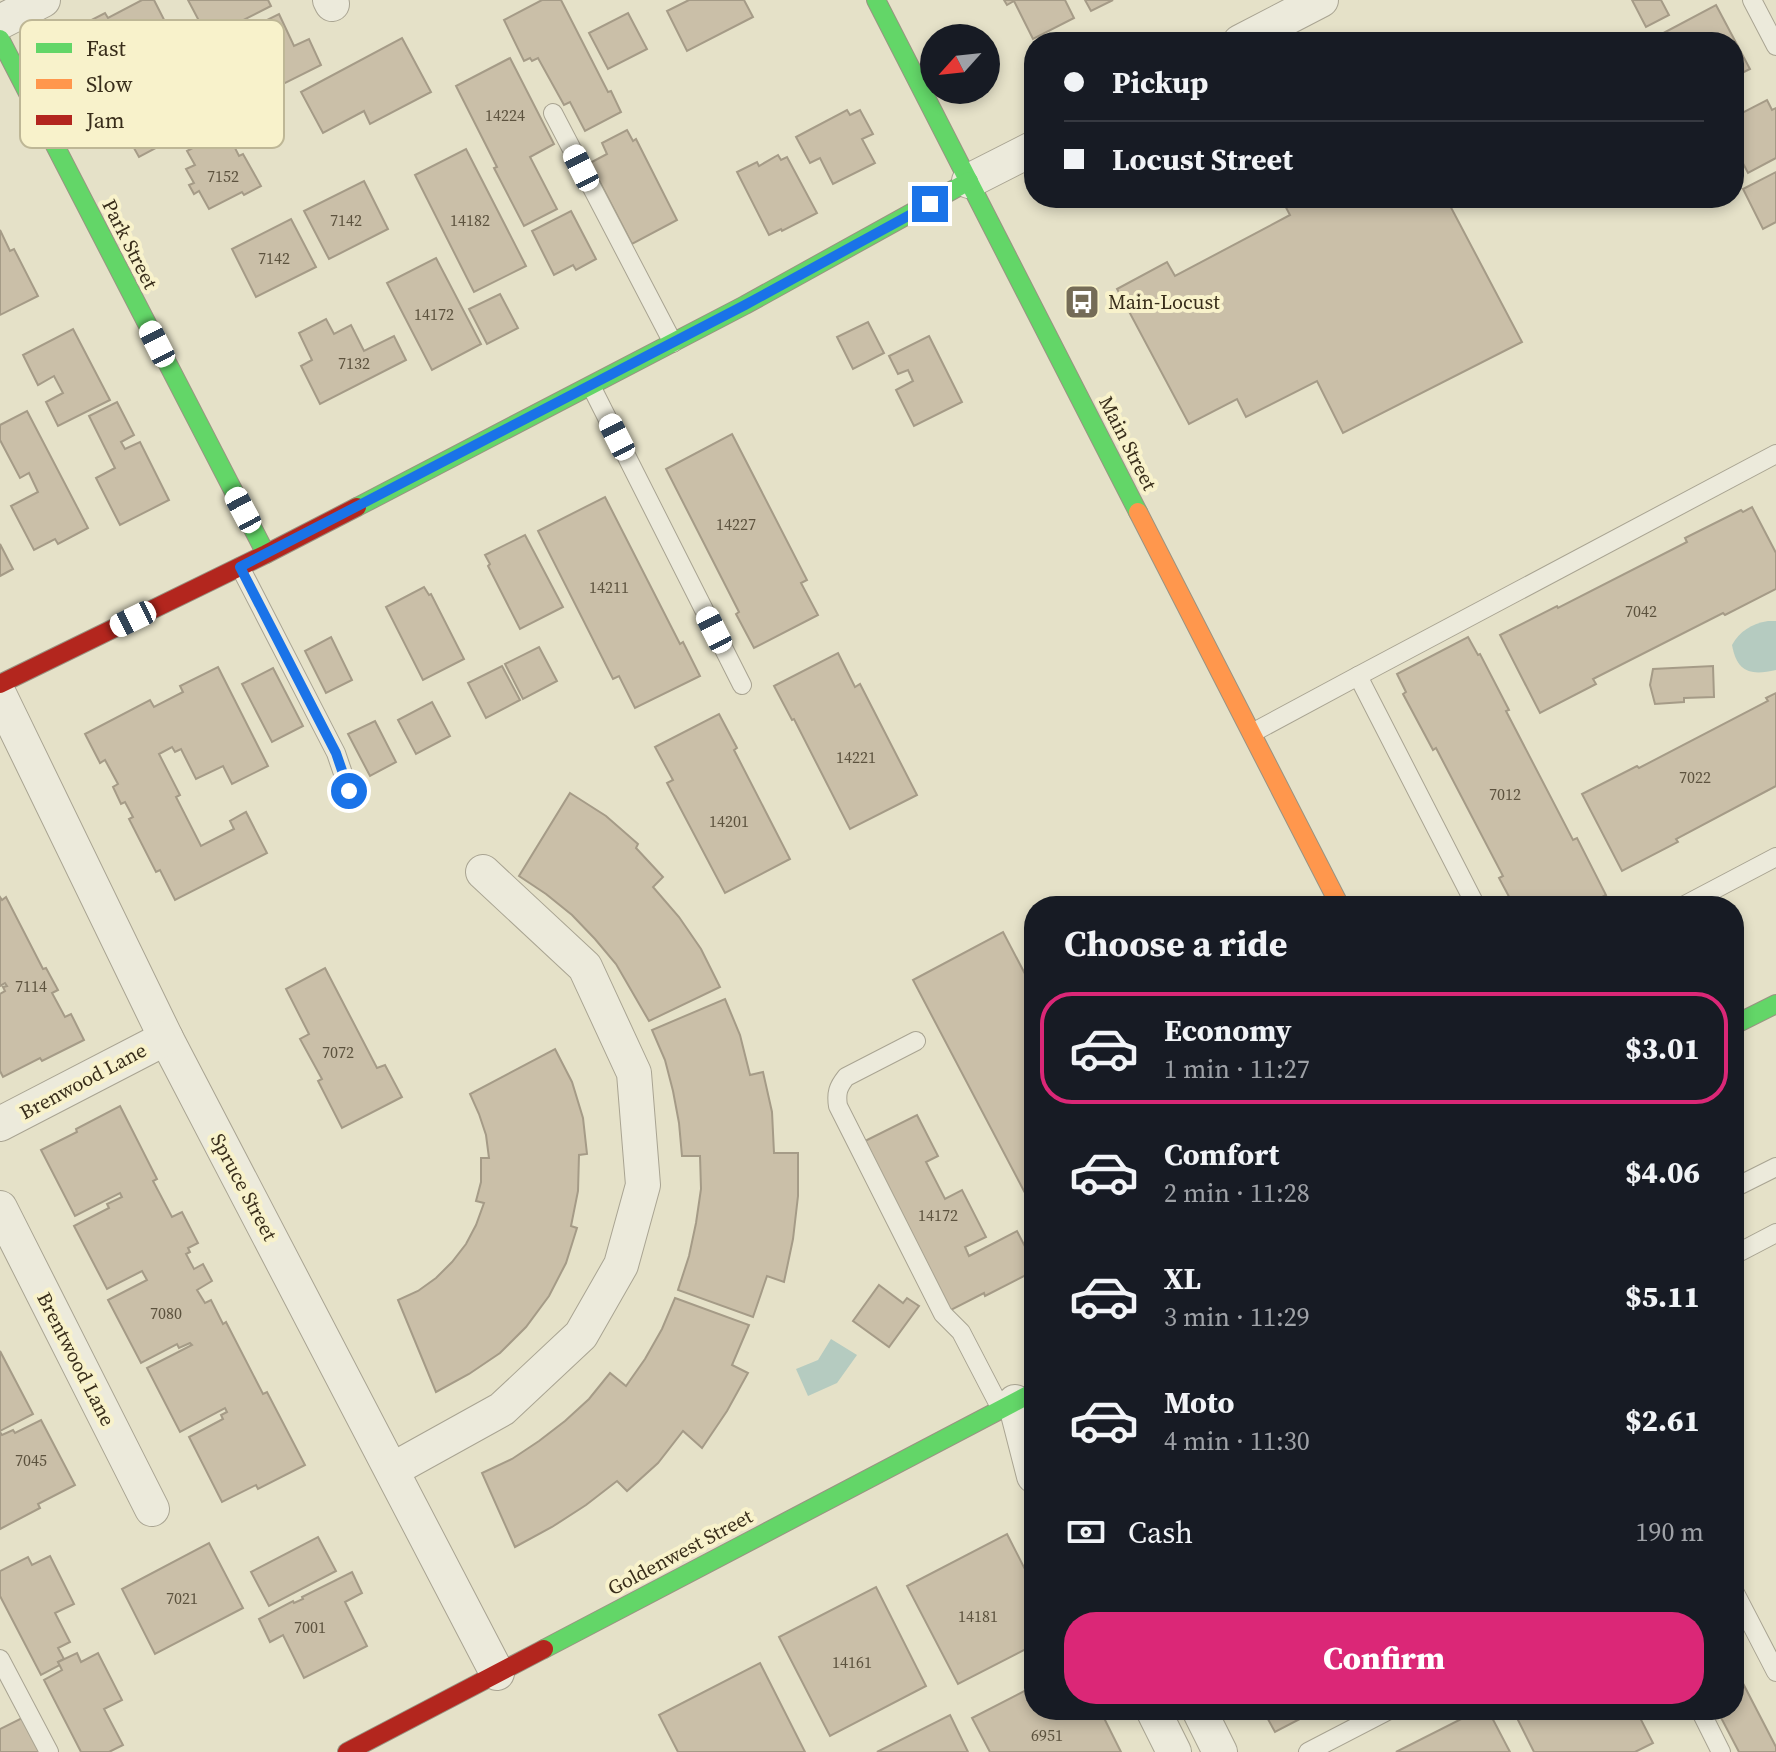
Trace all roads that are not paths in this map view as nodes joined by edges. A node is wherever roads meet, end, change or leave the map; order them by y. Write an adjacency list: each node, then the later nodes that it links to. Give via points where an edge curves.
1 (43, 0): 5 (street)
2 (876, 0): 13 (street, Main Street)
3 (1321, 0): 6 (street)
4 (1752, 0): 8 (lane)
5 (0, 22)
6 (1259, 32)
7 (0, 39): 9 (street, Park Street)
8 (1776, 46)
9 (20, 78)
10 (553, 113): 14 (lane)
11 (56, 148): 17 (street, Park Street)
12 (1024, 153): 13 (street)
13 (969, 181): 14 (street); 23 (street, Main Street)
14 (673, 343): 15 (street)
15 (591, 386): 17 (street); 21 (lane)
16 (1776, 454): 19 (lane)
17 (266, 554): 18 (street)
18 (240, 567): 20 (street); 24 (lane, via 336,753)
19 (1358, 676): 23 (lane); 28 (lane)
20 (0, 684)
21 (742, 685)
22 (0, 696): 32 (street, Spruce Street)
23 (1252, 733): 27 (street, Main Street)
24 (349, 791)
25 (1776, 857): 29 (lane)
26 (483, 872): 41 (street, via 585,967 634,1073 643,1185 621,1265 581,1335 502,1409)
27 (1335, 896)
28 (1471, 896)
29 (1702, 896)
30 (1776, 1004): 31 (street)
31 (1744, 1020)
32 (166, 1038): 34 (street, Brenwood Lane); 41 (street, Spruce Street)
33 (916, 1041): 40 (lane, via 846,1077 836,1094 838,1106 943,1314)
34 (0, 1124)
35 (1776, 1167): 36 (lane)
36 (1744, 1183)
37 (0, 1208): 42 (street, Brentwood Lane)
38 (1776, 1233): 39 (lane)
39 (1744, 1250)
40 (1021, 1406): 46 (street, Goldenwest Street)
41 (392, 1470): 46 (street, Spruce Street)
42 (152, 1509)
43 (1744, 1610): 45 (lane)
44 (0, 1659): 53 (lane)
45 (1776, 1672)
46 (497, 1673): 51 (street, Goldenwest Street)
47 (1158, 1720): 56 (street)
48 (1204, 1720): 57 (street)
49 (1369, 1720): 52 (lane)
50 (1705, 1720): 58 (lane)
51 (381, 1734): 54 (street, Goldenwest Street); 55 (lane)
52 (1309, 1751)
53 (49, 1752)
54 (347, 1752)
55 (389, 1752)
56 (1174, 1752)
57 (1220, 1752)
58 (1721, 1752)

